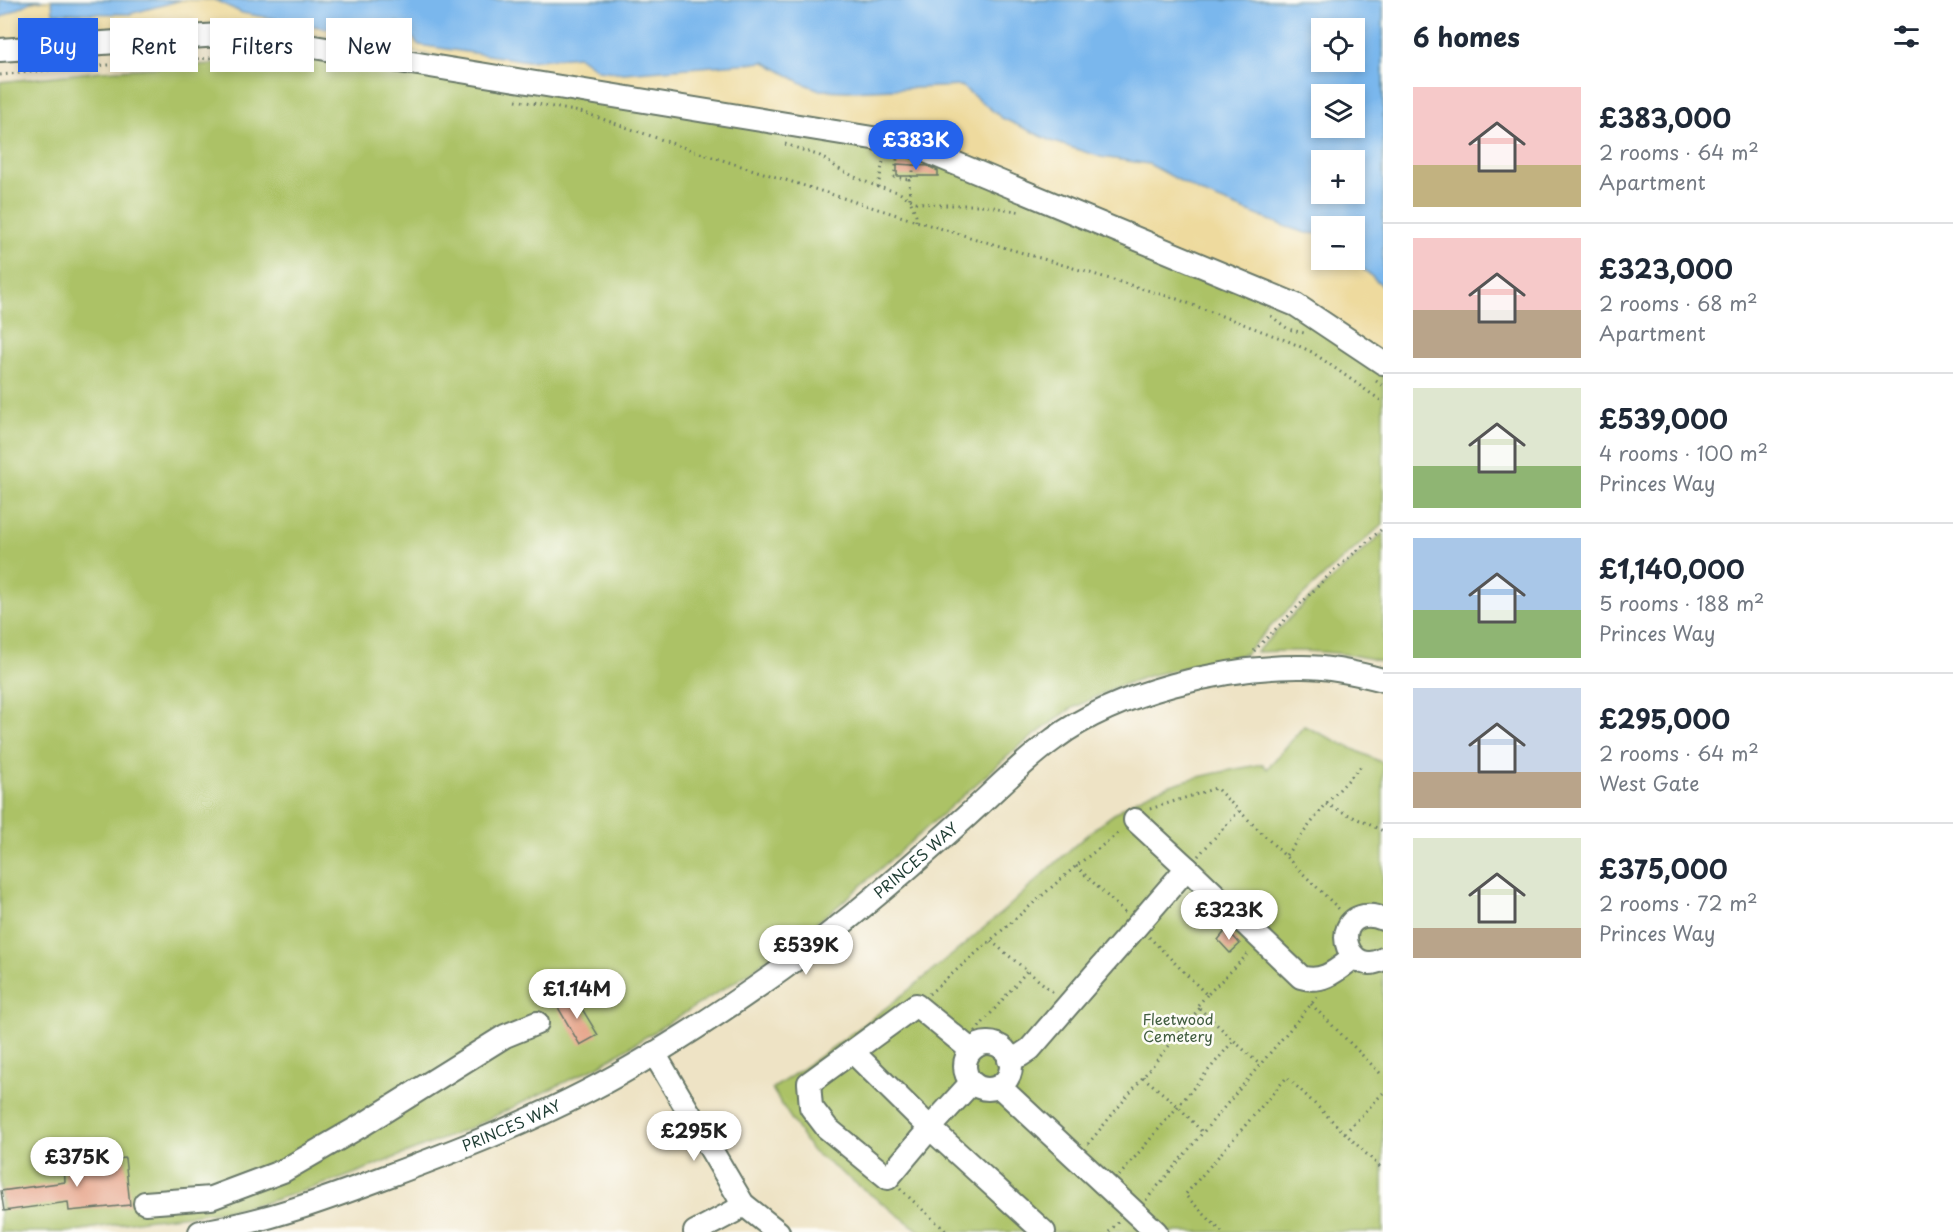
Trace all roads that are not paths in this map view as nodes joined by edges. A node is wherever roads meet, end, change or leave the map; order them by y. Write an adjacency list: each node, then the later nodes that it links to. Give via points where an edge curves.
1 (0, 50): 2 (street, via 234,34 899,152 909,144 1296,304)
2 (1377, 370)
3 (1383, 680): 12 (street, PRINCES WAY, via 1332,669 1277,667 1210,677 1136,696 1095,713 1054,738 835,929 781,970)
4 (1135, 820): 5 (street)
5 (1187, 868): 8 (street, via 1301,977 1325,978); 13 (street, via 1030,1049)
6 (1383, 919): 8 (street, via 1372,915 1360,917 1347,930)
7 (1383, 959): 8 (street)
8 (1346, 964)
9 (537, 1023): 17 (street, via 505,1036 283,1171)
10 (859, 1047): 11 (street, via 916,1005); 16 (street, via 858,1057); 16 (street, via 809,1083 812,1107 827,1128 888,1178)
11 (968, 1048): 13 (street, via 991,1044 1001,1048); 14 (street, via 965,1066)
12 (654, 1053): 19 (street); 20 (street, PRINCES WAY, via 588,1091 465,1148 309,1204)
13 (1009, 1060): 15 (street, via 1007,1079)
14 (971, 1083): 15 (street, via 984,1089); 16 (street)
15 (998, 1087): 24 (street)
16 (930, 1128): 23 (street)
17 (211, 1198): 18 (street); 20 (street)
18 (145, 1203)
19 (742, 1203): 21 (street); 22 (street)
20 (209, 1231)
21 (695, 1232)
22 (778, 1232)
23 (1044, 1232)
24 (1156, 1232)

